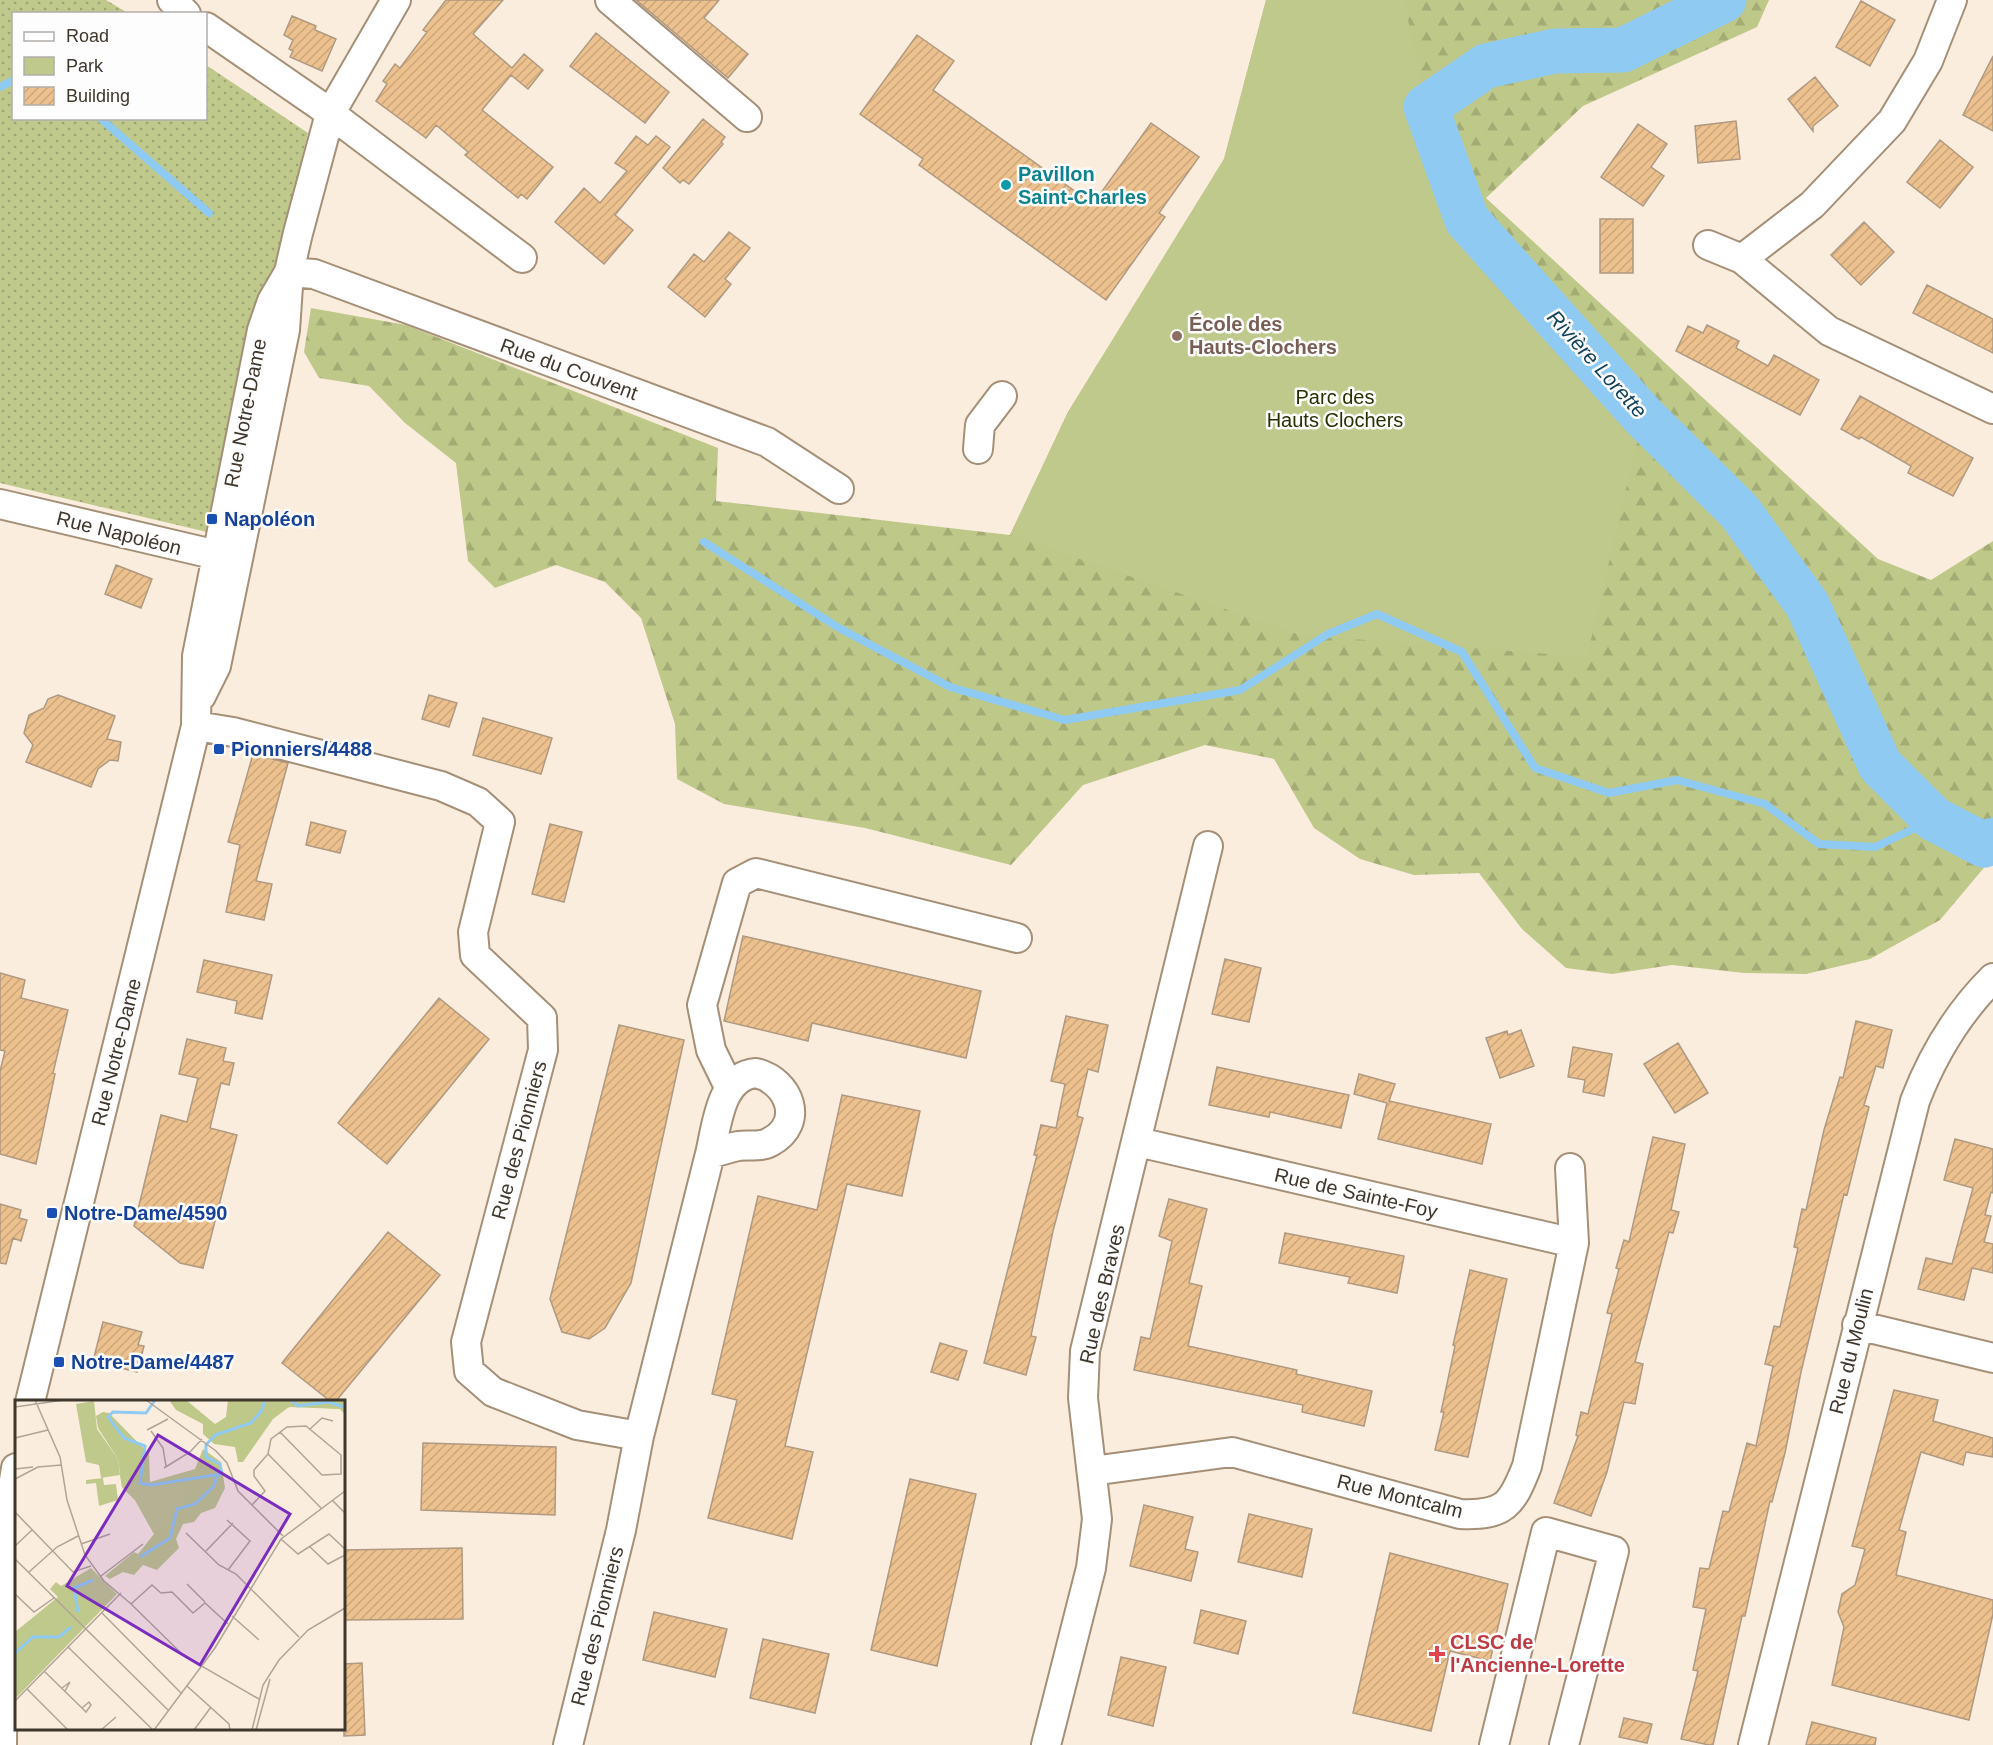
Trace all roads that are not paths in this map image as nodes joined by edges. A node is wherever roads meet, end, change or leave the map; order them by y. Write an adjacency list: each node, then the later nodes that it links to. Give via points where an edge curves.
1 (172, 0): 5 (street)
2 (396, 0): 7 (street, Rue Notre-Dame)
3 (610, 0): 8 (street)
4 (1952, 0): 11 (street, via 1928,61 1892,121 1812,205)
5 (184, 12)
6 (207, 28): 7 (street)
7 (330, 114): 10 (street); 12 (street, Rue Notre-Dame)
8 (747, 117)
9 (1708, 245): 11 (street)
10 (522, 258)
11 (1742, 259): 14 (street, via 1829,331)
12 (289, 272): 16 (street, Rue du Couvent, via 314,274 767,442); 18 (street, Rue Notre-Dame, via 272,301 262,330)
13 (1002, 396): 15 (street, via 980,425)
14 (1993, 409)
15 (978, 449)
16 (839, 489)
17 (0, 504): 18 (street, Rue Napoléon)
18 (227, 558): 19 (street, Rue Notre-Dame, via 197,656)
19 (197, 714): 30 (street, Rue Notre-Dame); 31 (street, Rue des Pionniers, via 233,732 441,786 478,802 500,822 472,932 475,955 542,1018 543,1050 466,1342 469,1371 493,1392 567,1421)
20 (1208, 846): 24 (street, Rue des Braves)
21 (1017, 938): 23 (street, via 756,873 737,883 702,1005 711,1050)
22 (1993, 978): 28 (street, Rue du Moulin, via 1949,1030 1919,1090)
23 (729, 1087): 25 (street, Rue des Pionniers); 25 (street, via 743,1074 768,1076 786,1092 789,1115 786,1126 770,1143)
24 (1138, 1142): 27 (street, Rue de Sainte-Foy); 32 (street, Rue des Braves, via 1085,1351 1083,1398)
25 (711, 1154): 31 (street, Rue des Pionniers)
26 (1570, 1168): 27 (street, Rue Montcalm)
27 (1574, 1243): 32 (street, Rue Montcalm, via 1527,1466 1517,1491 1502,1510 1460,1514 1232,1452)
28 (1857, 1325): 29 (street); 40 (street, Rue du Moulin)
29 (1993, 1358)
30 (30, 1400)
31 (639, 1437): 36 (street, Rue des Pionniers, via 621,1530)
32 (1092, 1471): 37 (street, Rue des Braves, via 1097,1519 1091,1568)
33 (15, 1474): 34 (street)
34 (2, 1571): 35 (street)
35 (2, 1745)
36 (568, 1745)
37 (1046, 1745)
38 (1494, 1745): 39 (street, via 1545,1532 1614,1551)
39 (1564, 1745)
40 (1753, 1745)

